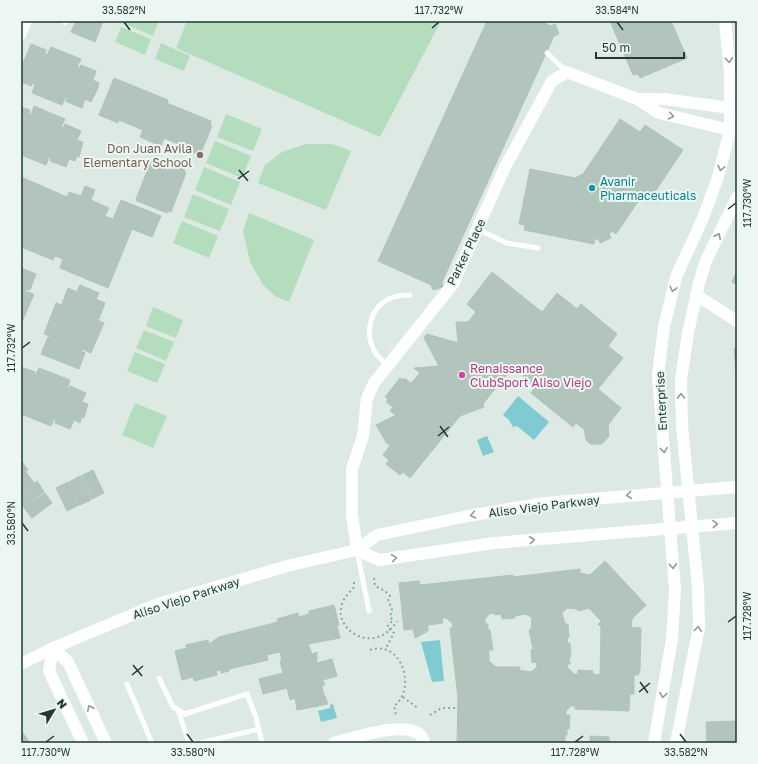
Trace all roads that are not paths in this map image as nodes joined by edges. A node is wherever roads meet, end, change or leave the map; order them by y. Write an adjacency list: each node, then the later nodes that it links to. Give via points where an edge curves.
1 (27, 21): 3 (street)
2 (725, 21): 7 (main road, Enterprise, one-way to 7)
3 (21, 33)
4 (547, 53): 5 (lane)
5 (567, 72): 6 (main road); 10 (main road, Parker Place, via 552,82 504,169)
6 (637, 99): 7 (main road, via 664,99); 8 (main road, one-way to 8, via 659,113)
7 (734, 108): 8 (main road, Enterprise)
8 (734, 130): 18 (main road, Enterprise, one-way to 18, via 703,218 676,277 664,328 658,375)
9 (737, 198): 13 (main road, Enterprise, one-way to 9, via 705,263)
10 (477, 230): 11 (lane, via 507,243); 15 (main road, Parker Place, via 453,284)
11 (538, 248)
12 (410, 295): 15 (lane, via 386,300 376,309 371,319 369,330 374,349)
13 (696, 295): 14 (main road); 17 (main road, Enterprise, one-way to 13, via 681,380)
14 (737, 321)
15 (388, 365): 22 (main road, Parker Place, via 374,383 367,398 363,436 352,469 352,514)
16 (737, 487): 17 (main road, Aliso Viejo Parkway)
17 (688, 490): 18 (main road, Aliso Viejo Parkway); 20 (main road, Enterprise)
18 (668, 492): 21 (main road, Enterprise); 22 (main road, Aliso Viejo Parkway, one-way to 22, via 545,503 473,515 377,535)
19 (737, 523): 20 (main road, one-way to 19)
20 (693, 526): 21 (main road); 38 (main road, Enterprise, one-way to 20, via 699,627)
21 (670, 527): 22 (main road, one-way to 21, via 379,560 494,543); 37 (main road, Enterprise, one-way to 37, via 675,590 672,639)
22 (357, 550): 23 (lane); 24 (main road, Aliso Viejo Parkway, via 291,565 158,604)
23 (369, 611)
24 (53, 648): 25 (main road, Aliso Viejo Parkway); 30 (main road, via 49,671); 31 (main road, one-way to 24, via 68,662)
25 (21, 664)
26 (159, 678): 28 (lane, via 173,707)
27 (127, 684): 32 (lane)
28 (178, 710): 29 (lane, via 185,714 247,694); 33 (lane, via 188,740)
29 (259, 730): 33 (lane); 34 (lane)
30 (83, 743)
31 (106, 743)
32 (152, 743)
33 (195, 743)
34 (262, 743)
35 (334, 743): 36 (main road, via 403,728 417,731 423,737)
36 (424, 743)
37 (654, 743)
38 (676, 743)

